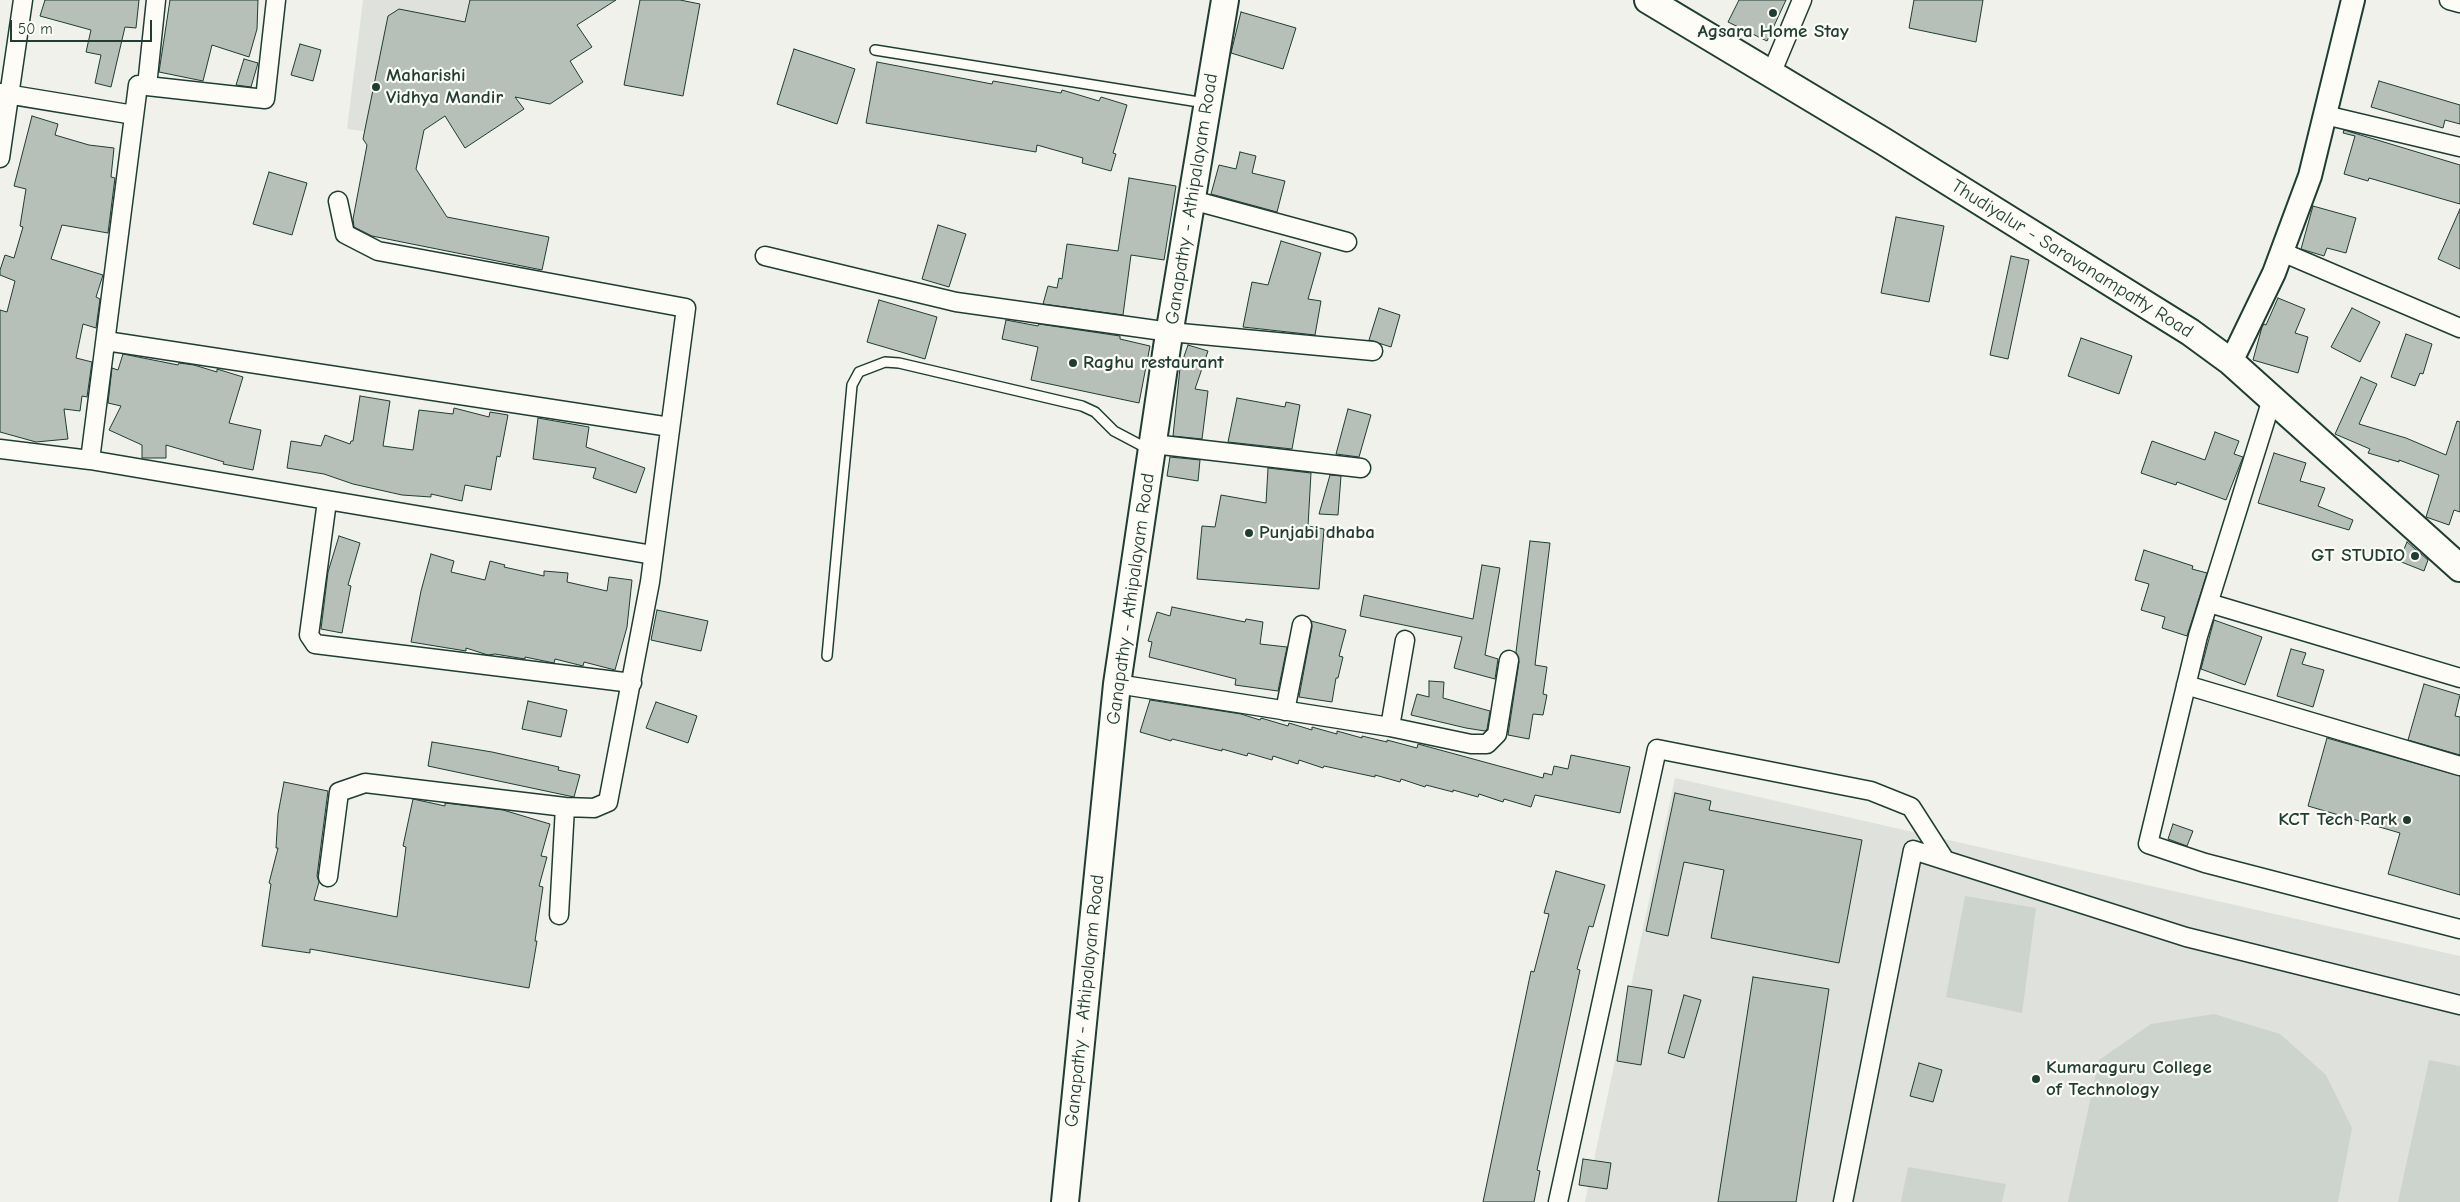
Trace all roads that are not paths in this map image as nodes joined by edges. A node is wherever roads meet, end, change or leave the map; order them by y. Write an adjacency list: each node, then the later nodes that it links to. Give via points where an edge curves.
1 (23, 0): 14 (street)
2 (156, 0): 13 (street)
3 (276, 0): 13 (street, via 265,98)
4 (1226, 0): 15 (main road, Ganapathy - Athipalayam Road)
5 (1648, 0): 10 (main road, Thudiyalur - Saravanampatty Road)
6 (1802, 0): 12 (street)
7 (2353, 0): 17 (street)
8 (2449, 0): 9 (street)
9 (2460, 3)
10 (1675, 7): 12 (main road, Thudiyalur - Saravanampatty Road)
11 (875, 50): 15 (lane)
12 (1771, 74): 29 (main road, Thudiyalur - Saravanampatty Road, via 2190,332)
13 (147, 86): 16 (street, via 138,85)
14 (5, 93): 16 (street); 19 (street)
15 (1208, 103): 20 (main road, Ganapathy - Athipalayam Road)
16 (134, 115): 27 (street)
17 (2325, 115): 18 (street); 23 (street, via 2310,176)
18 (2460, 147)
19 (0, 158)
20 (1192, 200): 22 (street); 26 (main road, Ganapathy - Athipalayam Road)
21 (338, 201): 31 (street, via 346,234 378,251 686,308)
22 (1347, 242)
23 (2282, 252): 25 (street); 29 (street)
24 (766, 256): 26 (street, via 956,302)
25 (2460, 328)
26 (1170, 332): 28 (street); 32 (main road, Ganapathy - Athipalayam Road)
27 (106, 341): 31 (street); 34 (street)
28 (1373, 352)
29 (2232, 362): 30 (main road, Thudiyalur - Saravanampatty Road)
30 (2272, 399): 38 (main road, Thudiyalur - Saravanampatty Road); 39 (street)
31 (670, 427): 37 (street)
32 (1152, 447): 35 (street); 42 (lane, via 1114,431 1095,412 1082,406 899,363 872,365 859,372 852,386); 46 (main road, Ganapathy - Athipalayam Road)
33 (0, 449): 34 (street)
34 (90, 460): 36 (street)
35 (1360, 468)
36 (327, 501): 37 (street); 45 (street, via 309,635 315,644)
37 (653, 555): 45 (street)
38 (2460, 568)
39 (2209, 603): 44 (street); 47 (street)
40 (1302, 625): 48 (street)
41 (1405, 640): 49 (street)
42 (826, 656)
43 (1510, 660): 49 (street, via 1497,734 1488,744 1471,744)
44 (2460, 678)
45 (632, 684): 51 (street, via 608,802 594,808)
46 (1118, 684): 48 (street); 59 (main road, Ganapathy - Athipalayam Road)
47 (2186, 685): 50 (street); 57 (street, via 2148,844 2205,863)
48 (1285, 711): 49 (street)
49 (1390, 728)
50 (2460, 766)
51 (565, 807): 55 (street, via 365,783 339,792); 56 (street)
52 (1925, 829): 53 (street); 54 (street); 60 (street, via 1911,807 1871,791 1657,749)
53 (1913, 850): 54 (street); 61 (street)
54 (1945, 860): 58 (street, via 2186,937)
55 (328, 877)
56 (559, 915)
57 (2460, 930)
58 (2460, 1005)
59 (1065, 1202)
60 (1558, 1202)
61 (1844, 1202)

